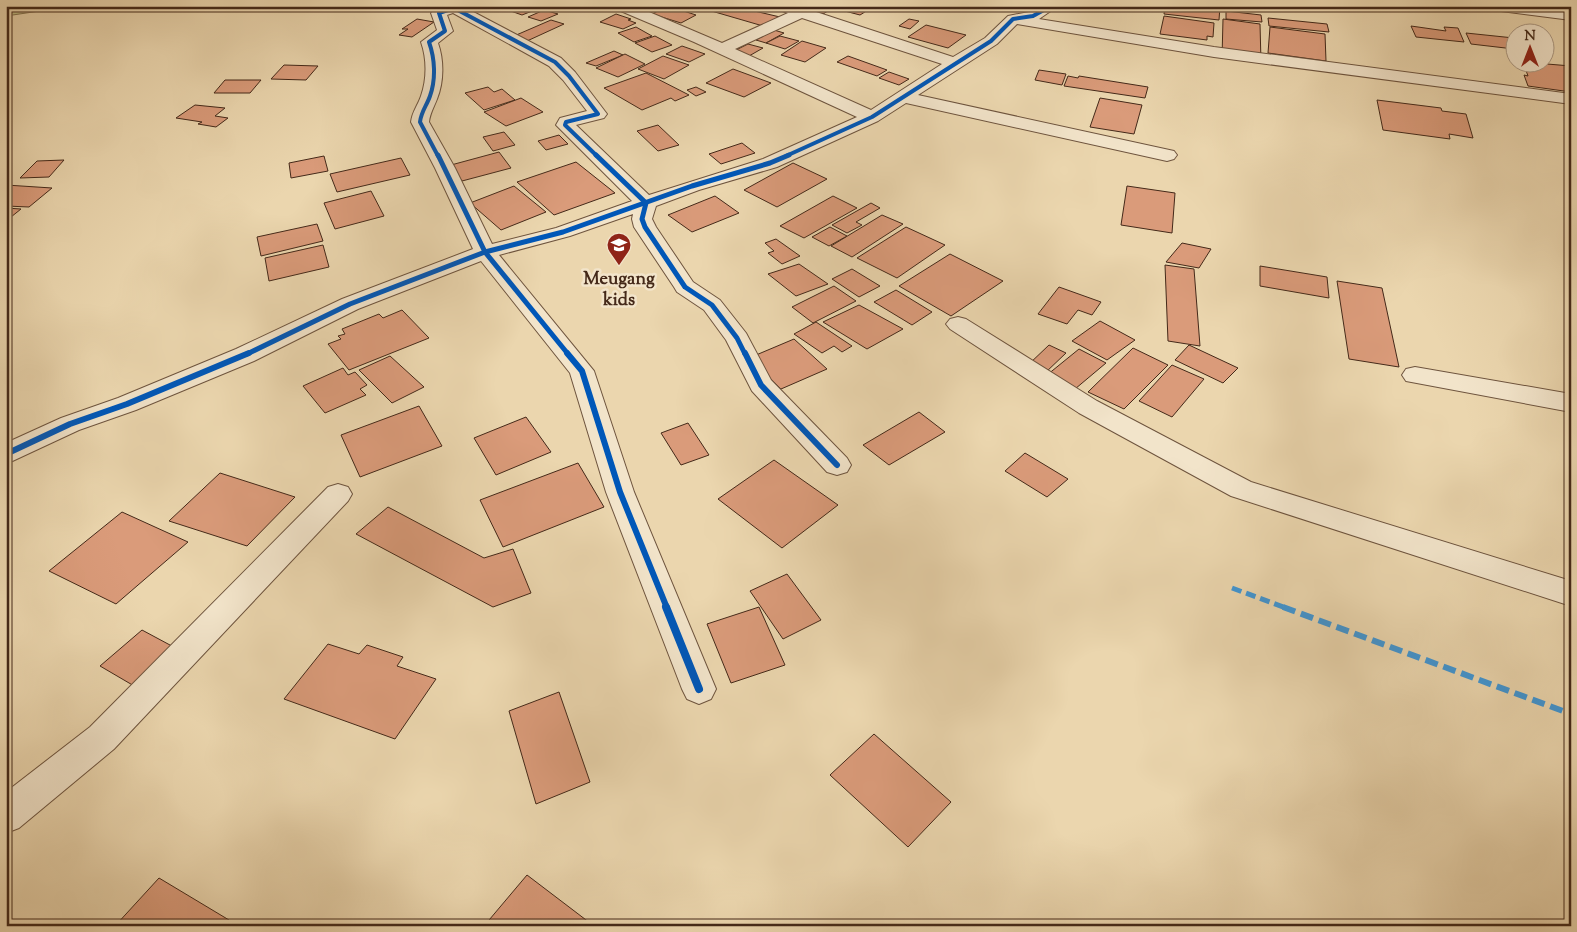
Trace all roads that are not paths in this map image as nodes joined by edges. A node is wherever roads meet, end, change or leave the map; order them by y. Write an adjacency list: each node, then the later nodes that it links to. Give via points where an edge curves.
1 (621, 6): 8 (street)
2 (782, 6): 5 (street)
3 (1051, 6): 7 (street, via 1033,16)
4 (1501, 6): 6 (street)
5 (802, 12): 8 (street); 9 (street)
6 (1571, 15)
7 (1013, 19): 9 (street, via 991,41); 11 (street, via 1214,52)
8 (721, 49): 12 (street)
9 (956, 63): 10 (street)
10 (904, 97): 12 (street); 13 (street)
11 (1571, 99)
12 (872, 117): 14 (street, via 770,163)
13 (1167, 156)
14 (646, 203): 15 (street, via 563,232); 15 (street, via 565,125 566,122 598,114 569,76 555,62 454,8 439,13 445,31 429,42 434,53 431,93 420,122); 20 (street, via 642,219 645,227 685,288 712,305 737,338 761,385)
15 (485, 252): 19 (street, via 350,304 245,355 70,424); 23 (street, via 582,371 620,492)
16 (958, 324): 22 (street, via 1088,407 1241,488)
17 (1415, 375): 18 (street)
18 (1571, 403)
19 (6, 454)
20 (838, 465)
21 (338, 494): 24 (street, via 102,738)
22 (1571, 594)
23 (699, 689)
24 (6, 815)

